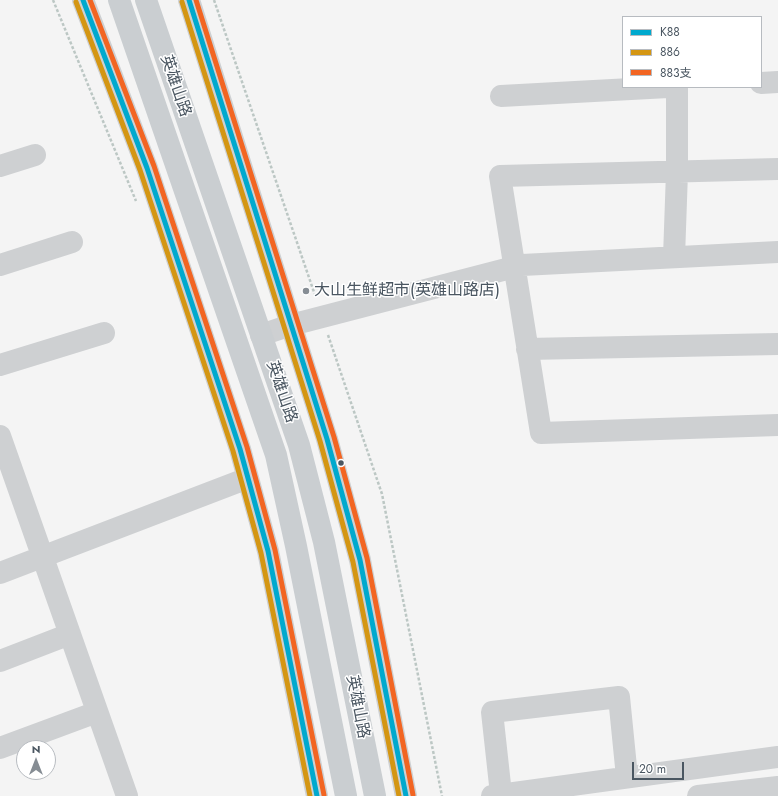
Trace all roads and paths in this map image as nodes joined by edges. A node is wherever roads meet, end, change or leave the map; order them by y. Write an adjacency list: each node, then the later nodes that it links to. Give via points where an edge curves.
1 (54, 0): 16 (path)
2 (83, 0): 32 (street, via 147,168)
3 (119, 0): 45 (main road, 英雄山路, via 276,456)
4 (146, 0): 26 (main road, 英雄山路)
5 (189, 0): 23 (street)
6 (214, 0): 22 (path)
7 (778, 82): 8 (street)
8 (762, 83)
9 (649, 88): 11 (street)
10 (677, 88): 15 (street)
11 (501, 96)
12 (35, 155): 13 (street)
13 (0, 166)
14 (778, 169): 15 (street)
15 (677, 172): 19 (street); 21 (street, via 500,176)
16 (137, 204)
17 (72, 242): 20 (street)
18 (778, 252): 19 (street)
19 (674, 257): 21 (street)
20 (0, 265)
21 (514, 267): 23 (street); 28 (street)
22 (317, 302)
23 (291, 325): 26 (street); 47 (street, via 327,439 360,560)
24 (327, 332): 48 (path, via 382,494)
25 (104, 333): 29 (street)
26 (261, 335): 46 (main road, 英雄山路, via 299,445 324,542)
27 (778, 344): 28 (street)
28 (527, 349): 30 (street, via 541,433)
29 (0, 365)
30 (778, 425)
31 (0, 436): 33 (street)
32 (248, 478): 33 (street); 44 (street, via 268,552)
33 (43, 557): 34 (street); 35 (street)
34 (0, 572)
35 (70, 634): 36 (street); 37 (street)
36 (0, 661)
37 (97, 712): 38 (street); 43 (street)
38 (0, 748)
39 (778, 757): 40 (street)
40 (627, 777): 42 (street); 42 (street, via 619,697 492,712)
41 (778, 787): 49 (street)
42 (496, 795)
43 (127, 796)
44 (317, 796)
45 (346, 796)
46 (375, 796)
47 (406, 796)
48 (442, 796)
49 (698, 796)

